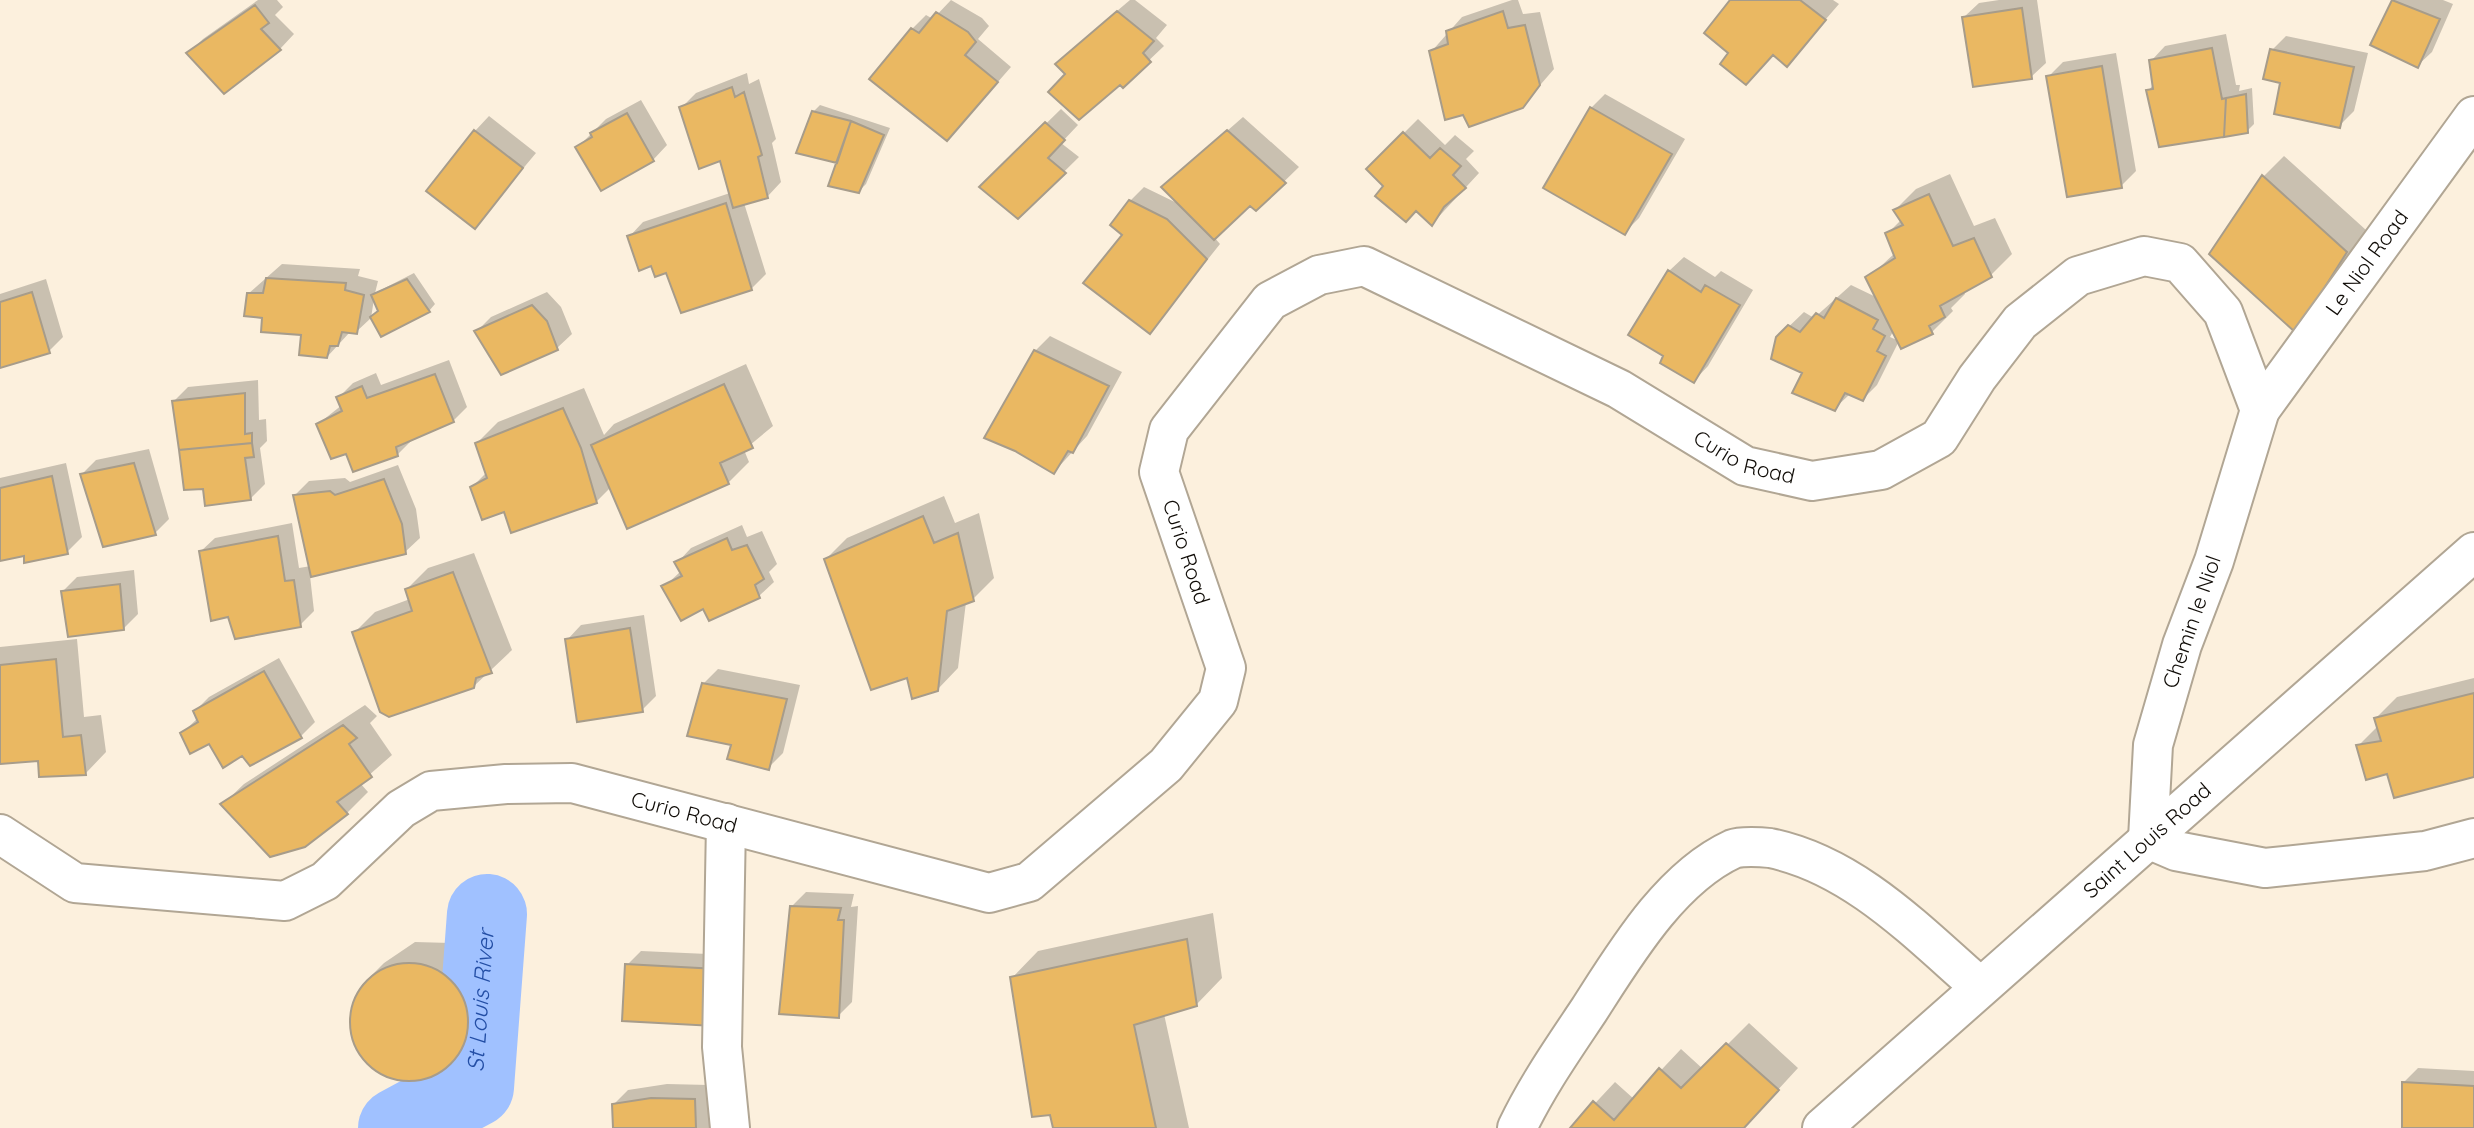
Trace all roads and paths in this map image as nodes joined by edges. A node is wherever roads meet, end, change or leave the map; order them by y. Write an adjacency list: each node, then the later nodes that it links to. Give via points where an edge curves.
1 (2474, 116): 2 (main road, Le Niol Road)
2 (2260, 410): 4 (main road, Curio Road, via 2223,312 2180,263 2144,256 2078,276 2020,322 1939,438 1881,470 1812,481 1745,466 1619,389 1364,266 1319,275 1270,301 1169,430 1158,472 1226,668 1217,701 1166,765 1029,882 989,893); 7 (main road, Chemin le Niol, via 2153,745)
3 (2474, 552): 7 (main road, Saint Louis Road)
4 (726, 823): 5 (main road, Curio Road, via 572,783 430,791 401,809 325,881 285,901 75,883); 9 (main road, via 722,1047)
5 (0, 834)
6 (2474, 838): 7 (main road, via 2425,851 2265,868 2176,851)
7 (2148, 839): 8 (main road, Saint Louis Road)
8 (1980, 987): 10 (main road, via 1881,901 1818,863 1768,848 1735,848 1698,874 1649,919 1534,1093); 11 (main road, Saint Louis Road)
9 (730, 1128)
10 (1517, 1128)
11 (1822, 1128)

